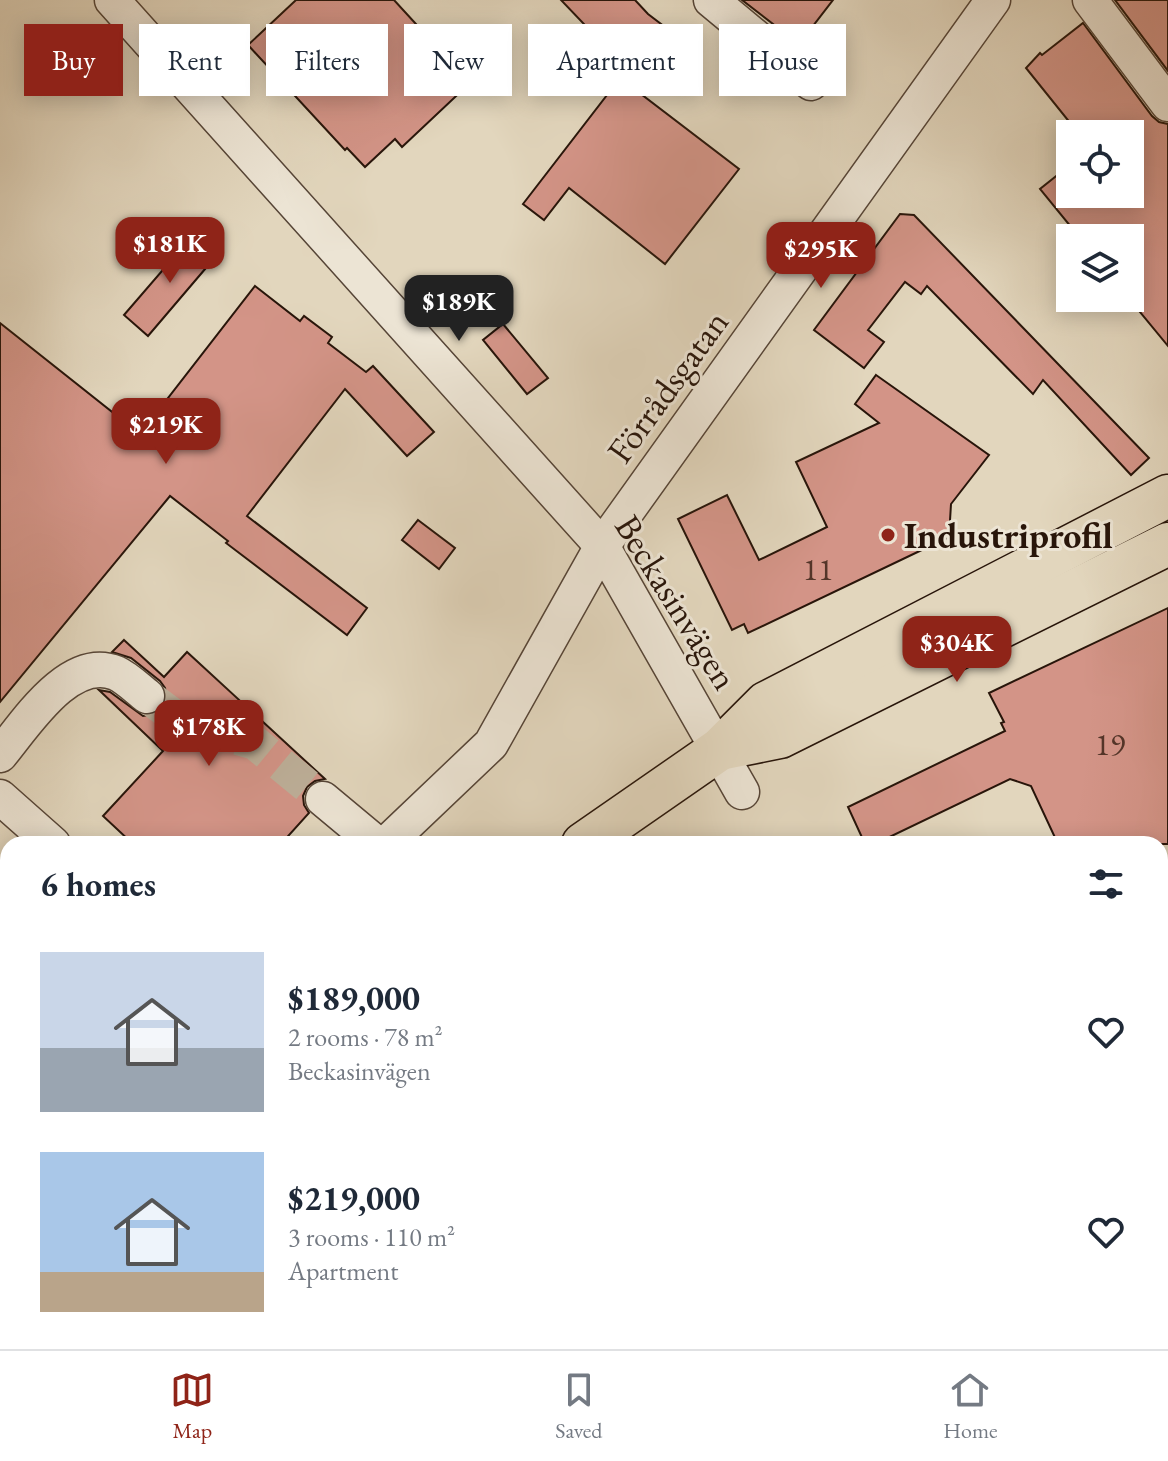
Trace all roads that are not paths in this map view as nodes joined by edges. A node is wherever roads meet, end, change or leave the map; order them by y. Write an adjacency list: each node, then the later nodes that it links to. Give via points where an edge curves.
1 (112, 0): 9 (street, Beckasinvägen)
2 (711, 0): 5 (street)
3 (993, 0): 9 (street, Förrådsgatan)
4 (1090, 0): 6 (street)
5 (740, 24)
6 (1168, 104)
7 (1168, 496): 11 (main road, via 766,703)
8 (1168, 544): 11 (main road, via 780,737)
9 (602, 546): 11 (street, Beckasinvägen); 18 (street, Förrådsgatan, via 491,744)
10 (147, 696): 12 (street, via 117,673 75,676 60,685)
11 (720, 749): 13 (street, Beckasinvägen); 19 (main road)
12 (0, 755)
13 (742, 792)
14 (0, 797): 16 (street)
15 (323, 799): 17 (street)
16 (44, 836)
17 (367, 836)
18 (394, 836)
19 (595, 836)

